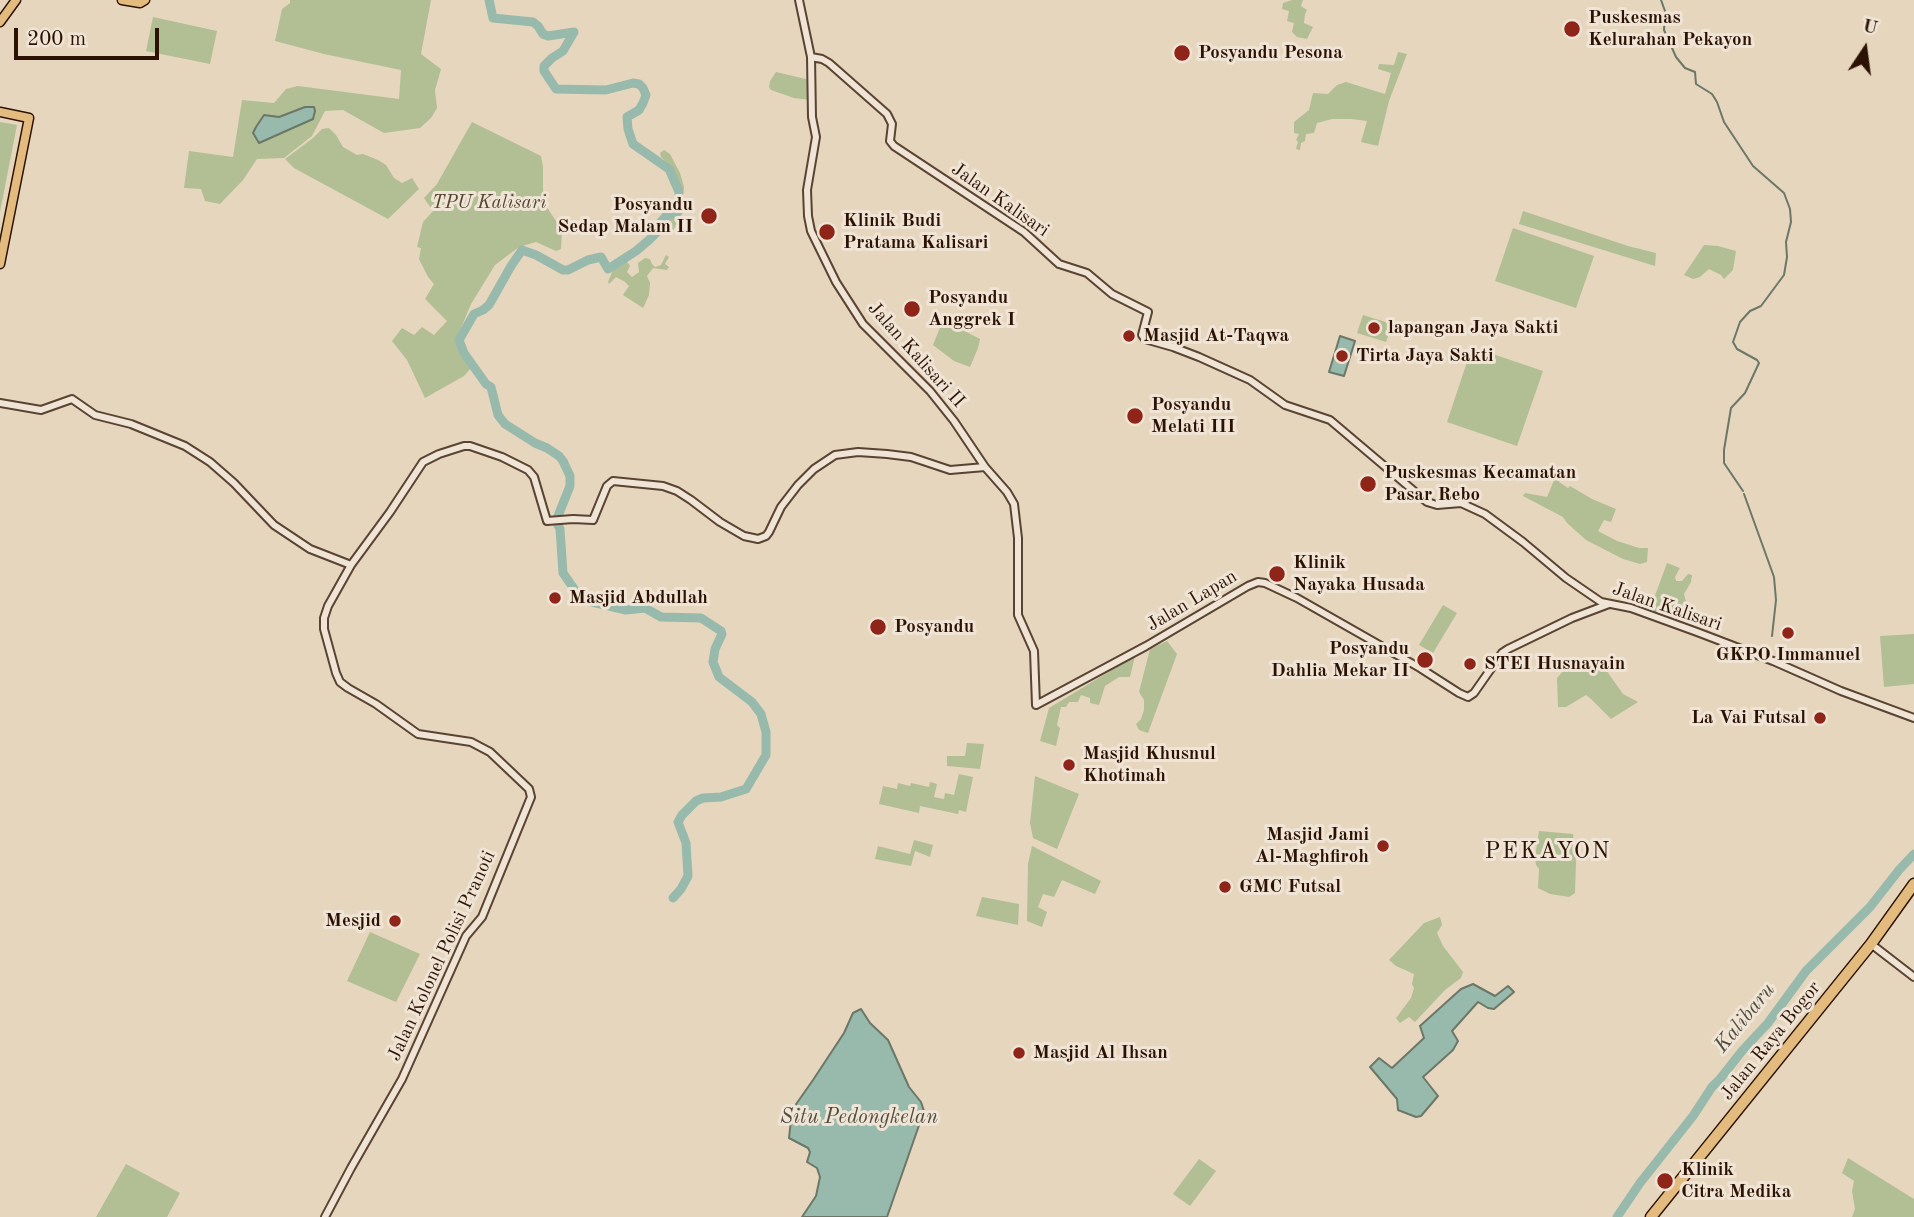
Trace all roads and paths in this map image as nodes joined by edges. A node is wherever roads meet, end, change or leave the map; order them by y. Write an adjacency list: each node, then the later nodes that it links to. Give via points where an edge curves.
1 (16, 0): 5 (main road)
2 (122, 0): 3 (main road)
3 (145, 0)
4 (799, 0): 6 (street, Jalan Kalisari II)
5 (0, 22)
6 (811, 57): 10 (street, Jalan Kalisari II, via 816,140 807,202 814,240 863,324 930,391); 12 (street, Jalan Kalisari, via 827,62 887,114 894,146 1024,232 1059,264 1087,273 1108,292 1148,312 1144,339 1238,373 1285,405 1333,421 1427,502 1461,503 1485,514 1566,578)
7 (0, 112): 8 (main road, via 29,118)
8 (0, 264)
9 (0, 403): 11 (street, via 41,410 72,399 95,415 178,442 234,483 274,526 316,552)
10 (985, 467): 11 (street, via 950,470 911,457 879,453 832,456 798,485 780,507 769,532 758,539 737,533 677,491 613,481 593,520 552,521 528,470 470,446 458,447 423,462); 13 (street, Jalan Kalisari II, via 1014,504 1018,615 1034,651)
11 (351, 565): 21 (street, Jalan Kolonel Polisi Pranoti, via 324,621 341,682 422,735 471,742 484,749 531,794 482,917 466,936 402,1079)
12 (1609, 604): 13 (street, Jalan Lapan, via 1508,649 1468,696 1295,597 1258,582); 14 (street, Jalan Kalisari, via 1772,660)
13 (1036, 705)
14 (1914, 718)
15 (1914, 884): 17 (highway, Jalan Raya Bogor)
16 (1914, 893): 17 (highway, Jalan Raya Bogor)
17 (1894, 917): 18 (highway, Jalan Raya Bogor)
18 (1873, 945): 19 (street); 20 (highway, Jalan Raya Bogor)
19 (1914, 977)
20 (1735, 1118): 22 (highway, Jalan Raya Bogor); 23 (highway, Jalan Raya Bogor)
21 (325, 1217)
22 (1651, 1217)
23 (1658, 1217)

